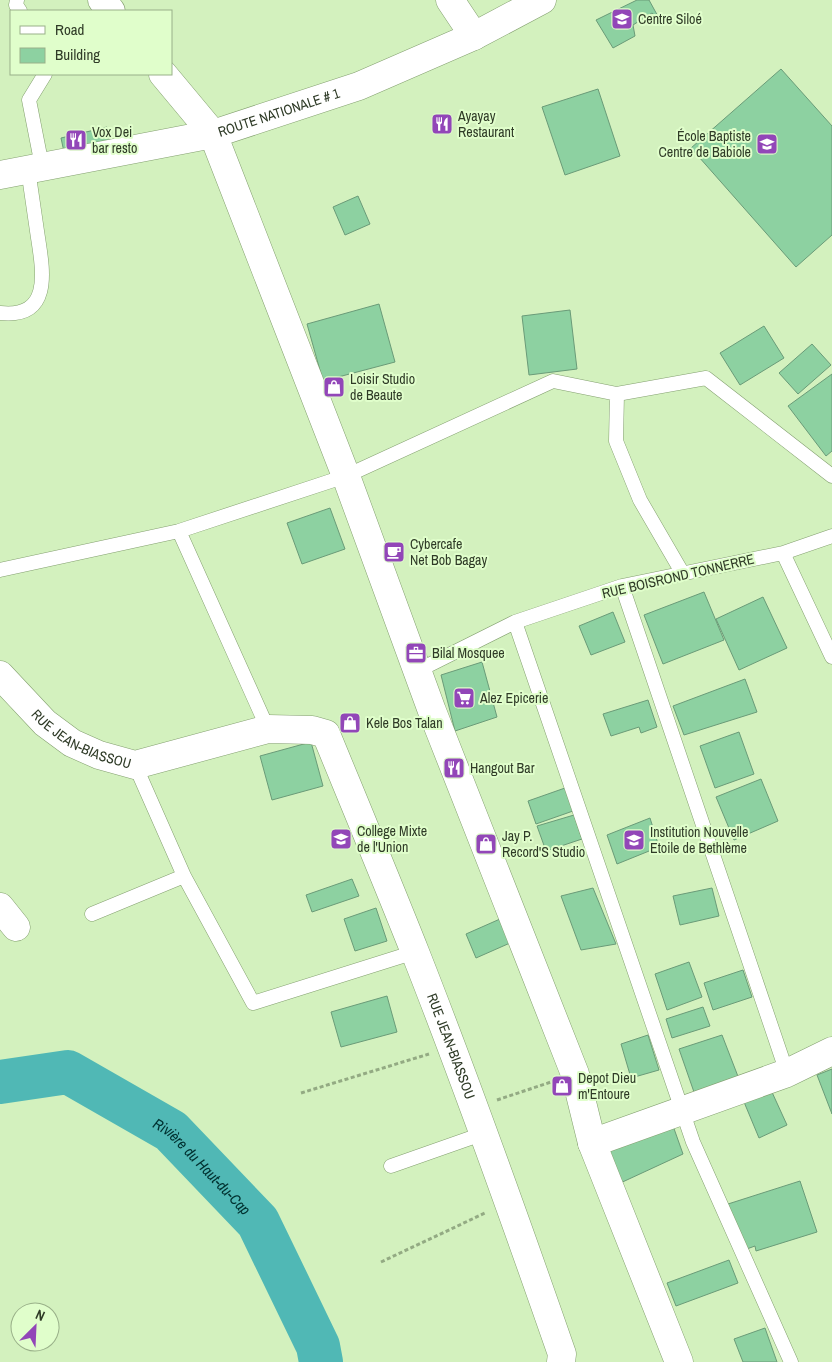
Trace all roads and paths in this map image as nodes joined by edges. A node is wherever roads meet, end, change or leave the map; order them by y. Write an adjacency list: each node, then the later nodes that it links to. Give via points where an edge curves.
1 (102, 0): 4 (street)
2 (450, 0): 5 (street)
3 (542, 0): 5 (street, ROUTE NATIONALE # 1)
4 (110, 10)
5 (474, 36): 8 (street, ROUTE NATIONALE # 1, via 359,86)
6 (44, 75): 9 (lane, via 29,100)
7 (164, 75): 8 (street)
8 (213, 134): 9 (street, ROUTE NATIONALE # 1); 13 (street)
9 (35, 168): 10 (street, ROUTE NATIONALE # 1); 11 (lane, via 44,278 35,303 28,310 14,315)
10 (0, 175)
11 (0, 313)
12 (617, 394): 13 (lane, via 553,381); 14 (lane, via 706,378); 19 (lane, via 616,441 640,500)
13 (346, 476): 15 (lane); 23 (street)
14 (832, 476)
15 (179, 531): 18 (lane); 25 (lane)
16 (832, 536): 17 (lane, RUE BOISROND TONNERRE)
17 (783, 553): 19 (lane, RUE BOISROND TONNERRE); 22 (lane)
18 (0, 570)
19 (683, 574): 20 (lane, RUE BOISROND TONNERRE)
20 (622, 586): 21 (lane, RUE BOISROND TONNERRE); 32 (lane)
21 (515, 622): 23 (lane, RUE BOISROND TONNERRE); 36 (lane)
22 (832, 657)
23 (417, 671): 33 (street)
24 (0, 675): 26 (street, RUE JEAN-BIASSOU, via 45,723 72,743)
25 (268, 729): 26 (street, RUE JEAN-BIASSOU); 29 (street, RUE JEAN-BIASSOU, via 312,730 326,734)
26 (135, 765): 27 (lane)
27 (184, 876): 28 (lane); 29 (lane, via 253,1003)
28 (92, 914)
29 (415, 952): 30 (street, RUE JEAN-BIASSOU)
30 (451, 1047): 34 (path); 35 (street, RUE JEAN-BIASSOU)
31 (832, 1050): 32 (street)
32 (787, 1073): 36 (street)
33 (575, 1074): 35 (path); 38 (street)
34 (302, 1093)
35 (473, 1108): 37 (street, RUE JEAN-BIASSOU)
36 (684, 1112): 38 (street); 44 (lane, via 693,1142)
37 (482, 1134): 39 (lane); 40 (street, RUE JEAN-BIASSOU)
38 (592, 1143): 43 (street)
39 (391, 1166)
40 (509, 1202): 41 (path); 42 (street, RUE JEAN-BIASSOU, via 562,1354)
41 (381, 1262)
42 (561, 1362)
43 (679, 1362)
44 (791, 1362)

